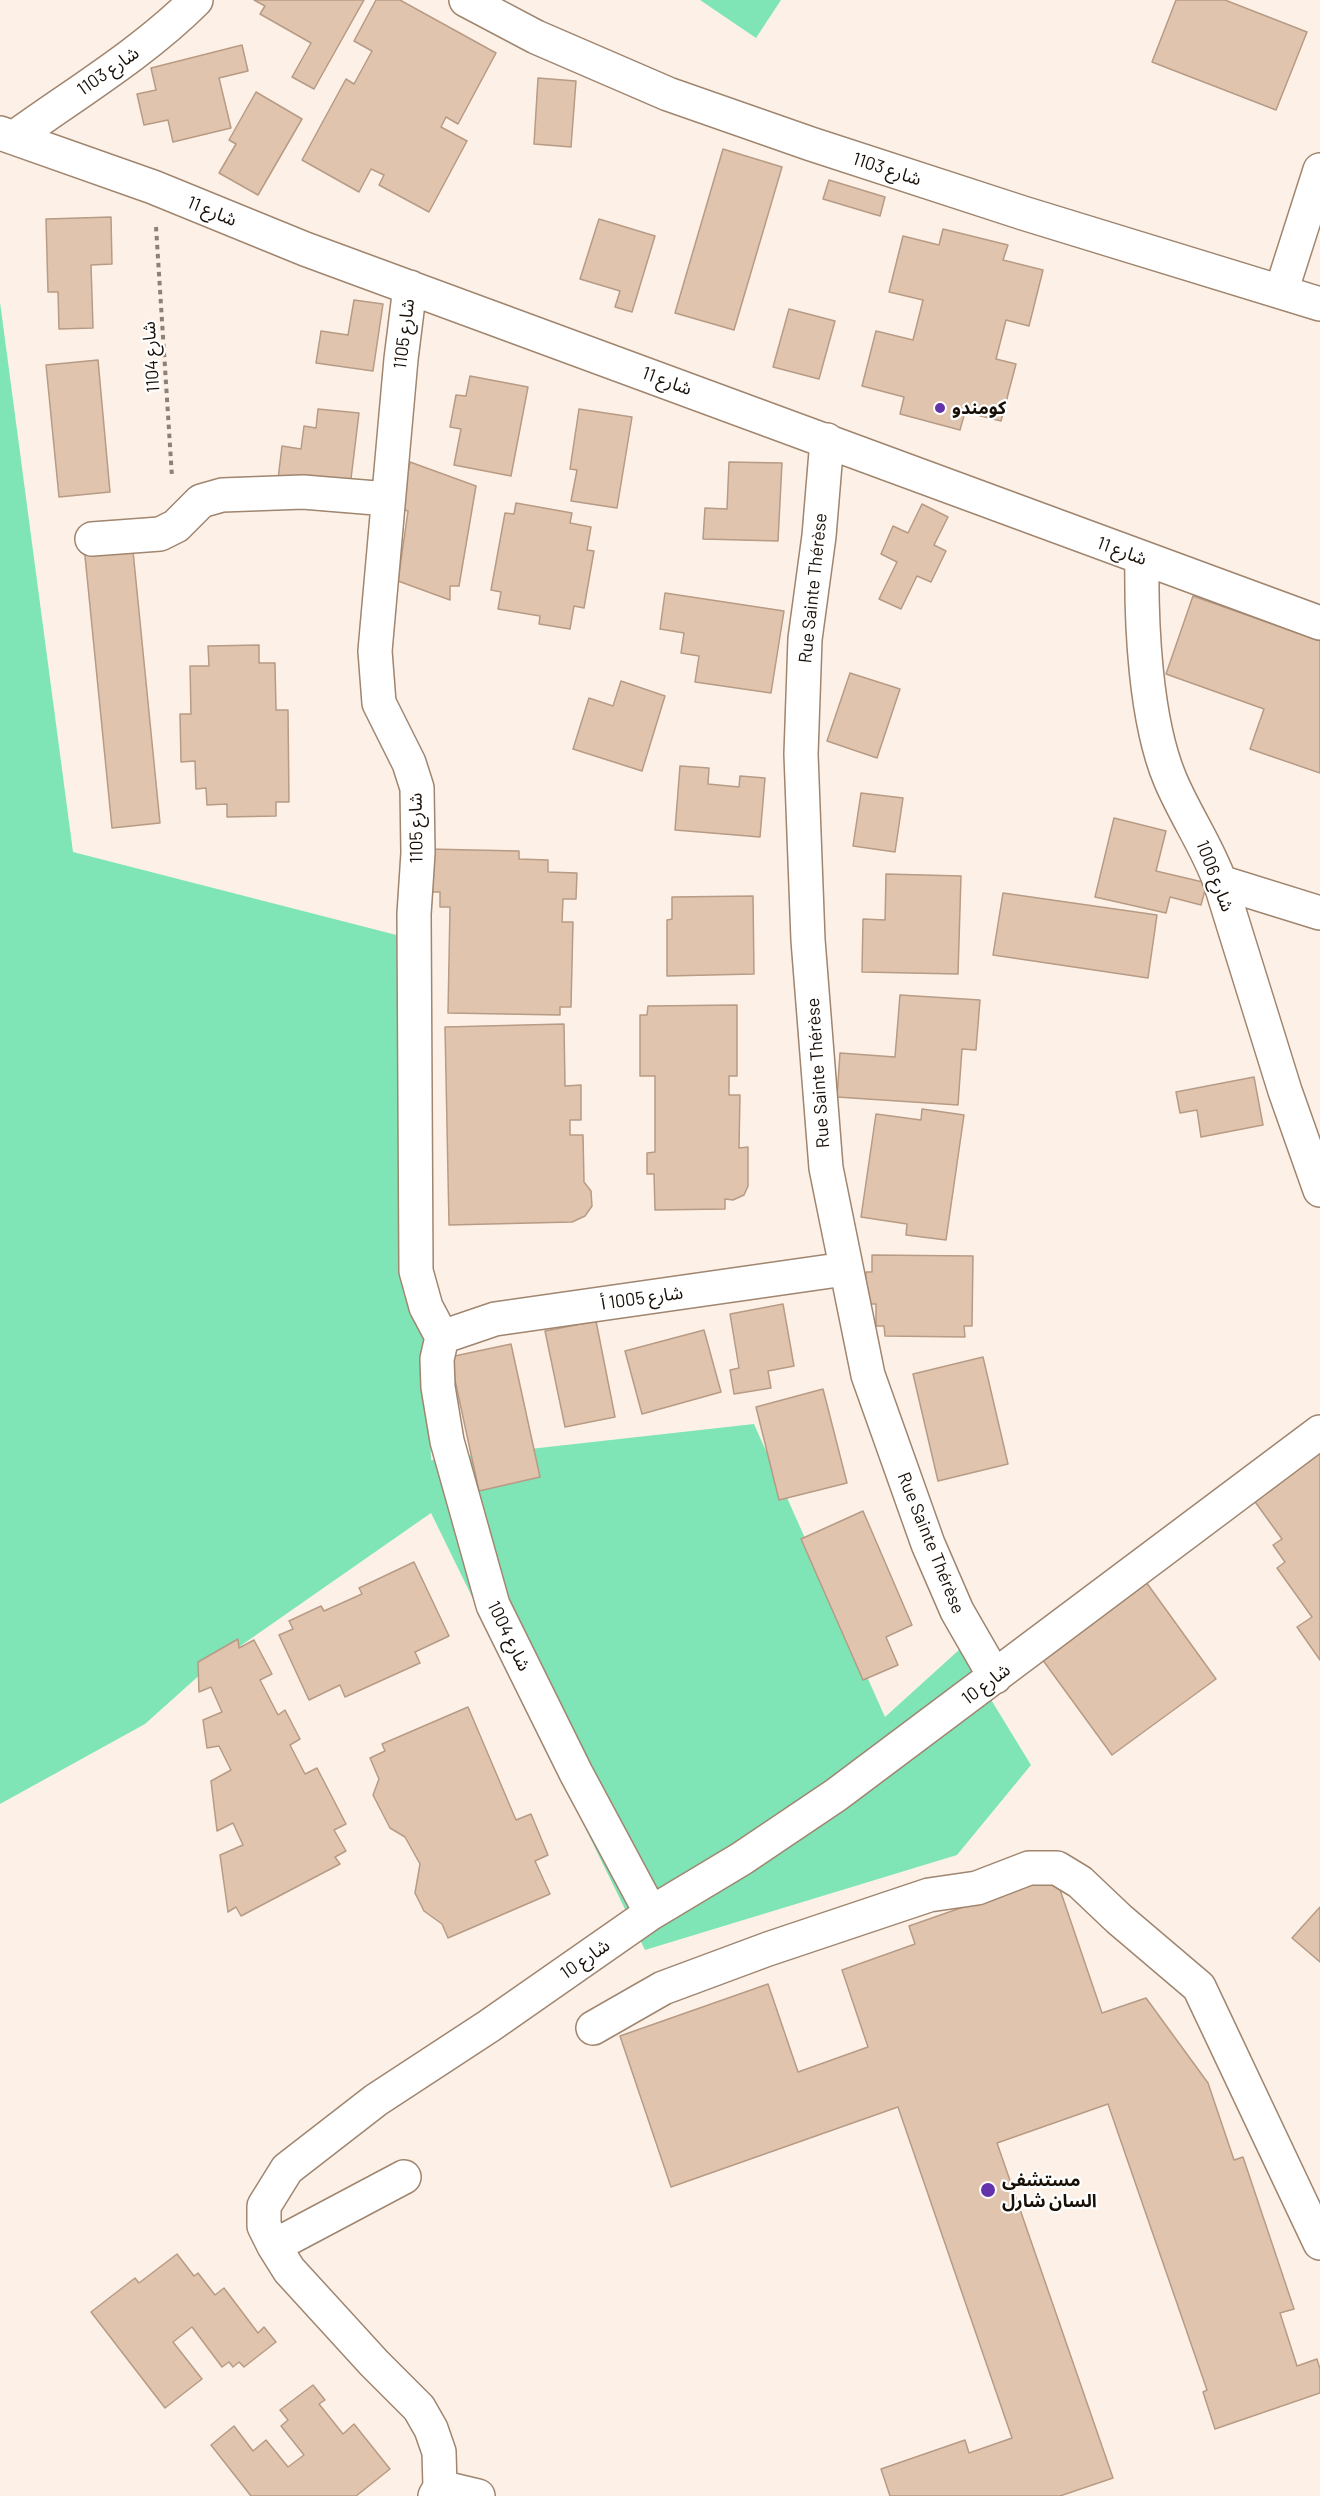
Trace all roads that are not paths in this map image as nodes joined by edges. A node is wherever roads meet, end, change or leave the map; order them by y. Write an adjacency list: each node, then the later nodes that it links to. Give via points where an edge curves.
1 (196, 0): 3 (street, شارع 1103, via 141,48)
2 (466, 0): 6 (street, شارع 1103, via 536,37 668,94 1012,210)
3 (7, 135): 5 (street, شارع 11)
4 (1320, 170): 6 (street)
5 (410, 287): 8 (street, شارع 11); 9 (street, شارع 1105)
6 (1281, 292): 7 (street, شارع 1103)
7 (1320, 304)
8 (827, 440): 11 (street, شارع 11); 16 (street, Rue Sainte Thérèse, via 805,639 801,754 808,939 826,1168)
9 (388, 499): 10 (street, via 303,492 222,495 201,501 176,526 160,534); 17 (street, شارع 1105, via 375,678 379,703 417,788 416,1272 426,1307)
10 (92, 539)
11 (1142, 558): 12 (street, شارع 11); 13 (street, شارع 1006, via 1141,609 1155,729 1170,779)
12 (1320, 623)
13 (1220, 882): 14 (street); 15 (street, شارع 1006)
14 (1320, 913)
15 (1320, 1190)
16 (845, 1269): 17 (street, شارع 1005 أ, via 495,1319); 19 (street, Rue Sainte Thérèse, via 868,1375 924,1534 957,1611)
17 (442, 1337): 20 (street, شارع 1004, via 437,1359 438,1387 447,1441 493,1605)
18 (1320, 1432): 19 (street, شارع 10)
19 (995, 1677): 20 (street, شارع 10, via 836,1795)
20 (651, 1913): 24 (street, شارع 10, via 376,2100 286,2169 264,2206 264,2226)
21 (593, 2028): 23 (street, via 663,1988 768,1949 929,1895 977,1888 1029,1868 1057,1868 1080,1881 1199,1987)
22 (404, 2177): 24 (street)
23 (1320, 2243)
24 (274, 2246): 25 (street, شارع 10, via 312,2295 419,2408 440,2452)
25 (437, 2492): 26 (street)
26 (478, 2496)

